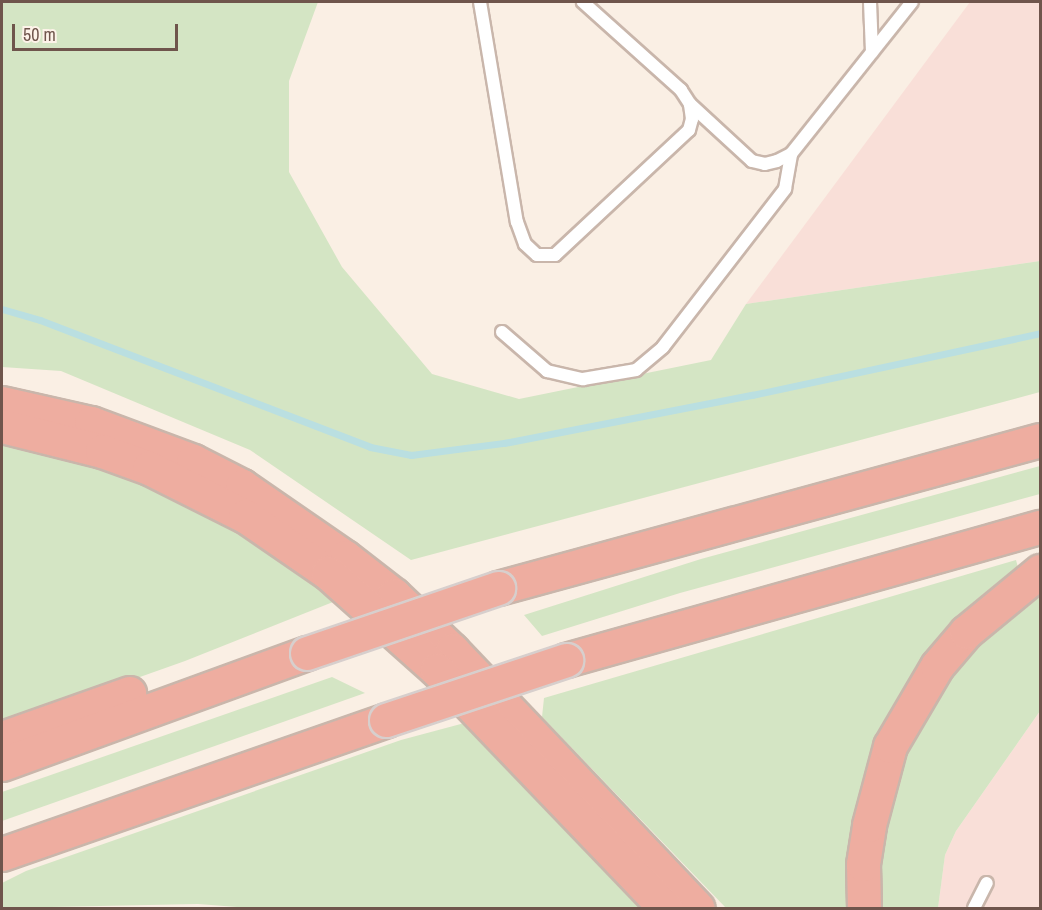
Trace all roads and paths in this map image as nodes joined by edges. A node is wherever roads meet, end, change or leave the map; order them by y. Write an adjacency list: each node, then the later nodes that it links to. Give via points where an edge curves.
1 (480, 2): 6 (lane, via 517,222 525,244 537,255 555,255 689,130)
2 (583, 2): 6 (lane, via 681,90)
3 (870, 2): 5 (lane)
4 (912, 2): 5 (lane)
5 (872, 52): 7 (lane)
6 (690, 104): 7 (lane, via 752,161 765,164)
7 (791, 154): 8 (lane, via 785,189 663,347 636,370 583,379 547,370)
8 (502, 332)
9 (2, 403): 20 (highway, via 91,423 194,461 242,486 345,557 394,595 452,650)
10 (2, 426): 19 (highway, via 102,451 149,468 245,516 328,573 437,670)
11 (1041, 440): 14 (highway, bridge, via 498,588)
12 (1041, 527): 17 (highway, bridge, via 566,660)
13 (1041, 571): 21 (highway, via 966,632 937,666 890,746 869,825 863,864)
14 (194, 693): 15 (highway, via 134,692); 16 (highway)
15 (2, 738)
16 (2, 764)
17 (2, 854)
18 (987, 883): 22 (lane)
19 (666, 909)
20 (698, 909)
21 (864, 909)
22 (974, 909)

